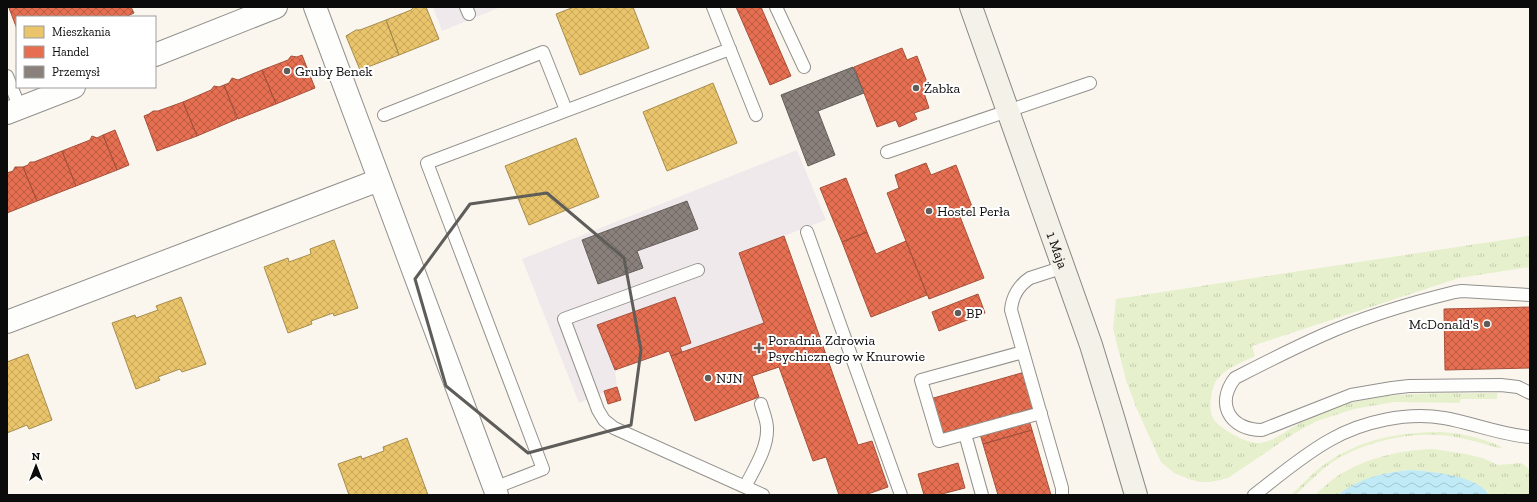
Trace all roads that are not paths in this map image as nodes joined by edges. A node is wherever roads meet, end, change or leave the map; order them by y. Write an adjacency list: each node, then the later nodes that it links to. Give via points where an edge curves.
1 (276, 7): 7 (street)
2 (315, 7): 18 (street)
3 (713, 7): 6 (lane)
4 (776, 7): 8 (lane)
5 (971, 7): 13 (street, 1 Maja)
6 (730, 48): 12 (lane); 16 (lane)
7 (156, 55)
8 (804, 67)
9 (7, 76): 14 (lane)
10 (1090, 83): 13 (lane)
11 (71, 88): 14 (street)
12 (566, 110): 15 (lane, via 543,52); 31 (lane, via 427,163 543,470)
13 (1008, 110): 17 (lane); 20 (street, 1 Maja)
14 (13, 111)
15 (384, 115)
16 (756, 115)
17 (887, 152)
18 (379, 180): 23 (street); 31 (street)
19 (807, 232): 33 (lane)
20 (1064, 267): 24 (lane, via 1030,278 1013,299 1011,310); 36 (street, 1 Maja)
21 (698, 270): 30 (lane, via 564,319 592,397 604,420 614,428)
22 (1530, 294): 25 (lane, via 1455,292 1413,302 1351,324 1235,378 1229,386 1226,404 1234,422 1252,430 1262,430 1351,395 1392,388 1501,385 1518,387)
23 (7, 322)
24 (1023, 352): 27 (lane); 28 (lane, via 921,380 939,441)
25 (1530, 393)
26 (760, 404): 30 (lane, via 767,427 767,437)
27 (1041, 412): 28 (lane); 35 (lane)
28 (965, 434): 34 (lane)
29 (1530, 437): 37 (lane, via 1443,418 1393,418 1358,427 1331,440)
30 (745, 487): 32 (lane)
31 (496, 492)
32 (763, 495)
33 (901, 495)
34 (982, 495)
35 (1062, 495)
36 (1136, 495)
37 (1254, 495)

